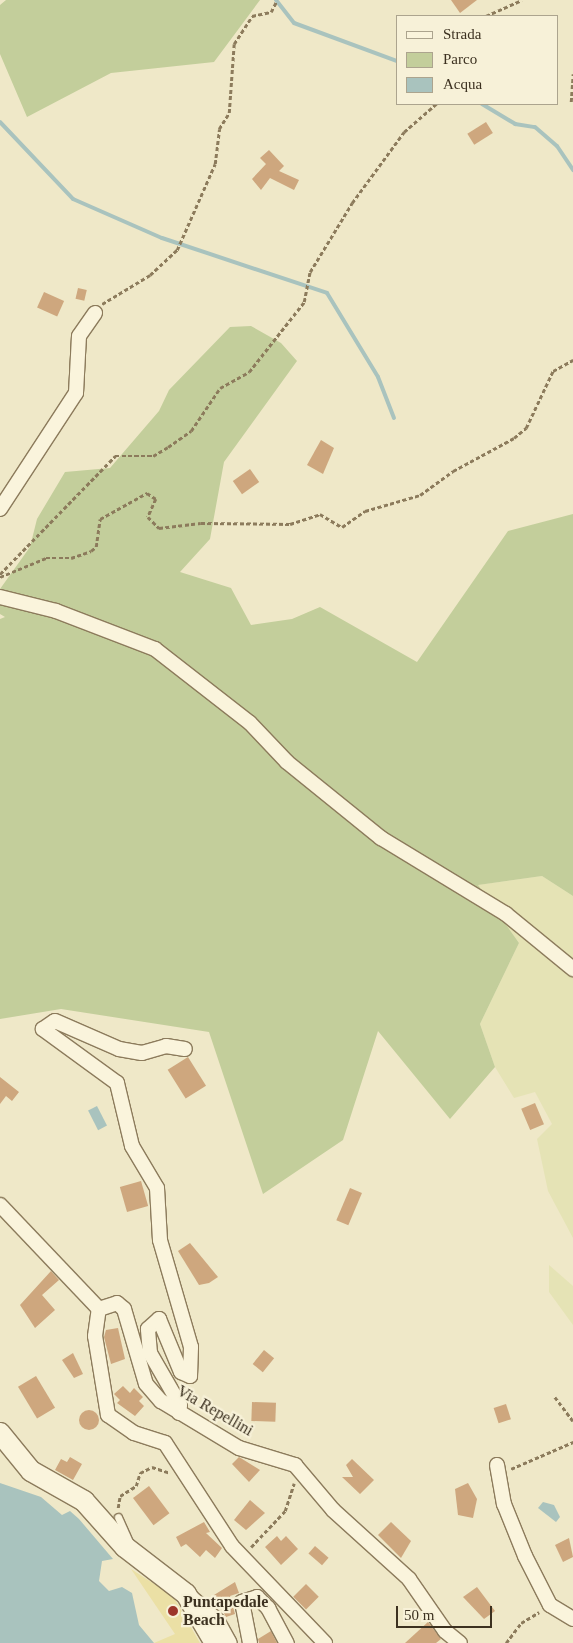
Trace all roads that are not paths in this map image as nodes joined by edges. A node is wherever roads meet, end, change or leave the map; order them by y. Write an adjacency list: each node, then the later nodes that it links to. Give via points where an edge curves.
1 (95, 313): 2 (street, via 79,336 76,394)
2 (0, 509)
3 (0, 597): 4 (street, via 56,611 155,649 250,724 287,762 381,838 506,914)
4 (573, 969)
5 (185, 1049): 8 (street, via 166,1046 142,1053 119,1050 55,1021 43,1029 118,1083 132,1146 157,1188 160,1240 191,1347 190,1376 181,1372 159,1319 148,1329 150,1353 180,1406)
6 (0, 1205): 7 (street)
7 (99, 1309): 8 (street, Via Repellini, via 117,1303 124,1310 146,1384); 19 (street, via 95,1336 108,1415 134,1433 164,1443 244,1556)
8 (179, 1413): 20 (street, Via Repellini, via 239,1448 295,1465 301,1477 409,1579 445,1631)
9 (0, 1433): 12 (main road, via 31,1471 84,1501)
10 (498, 1469): 14 (street, via 504,1504 550,1605)
11 (118, 1517): 12 (lane, via 131,1539)
12 (133, 1553): 13 (main road)
13 (186, 1594): 15 (main road); 16 (street, via 217,1620)
14 (573, 1619)
15 (215, 1643)
16 (230, 1643)
17 (250, 1643): 18 (street, via 242,1602 256,1596 268,1608)
18 (287, 1643)
19 (325, 1643)
20 (460, 1643)

